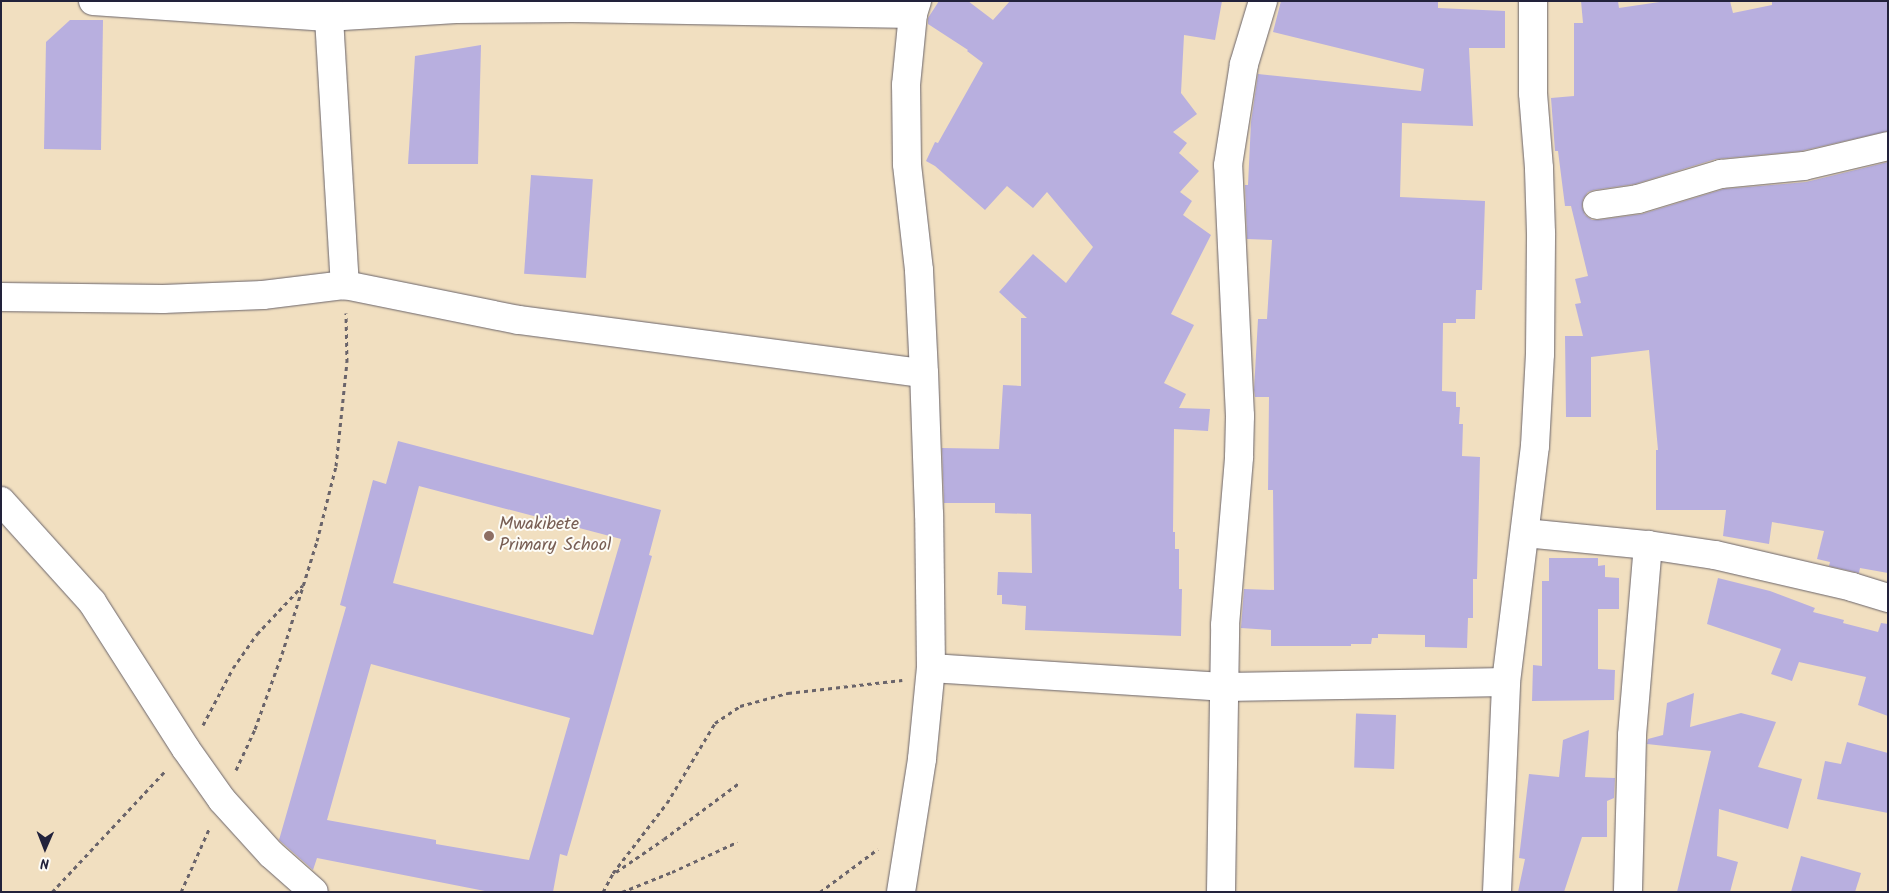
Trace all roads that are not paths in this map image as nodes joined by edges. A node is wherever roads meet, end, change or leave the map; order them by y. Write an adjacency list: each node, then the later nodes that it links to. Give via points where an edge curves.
1 (93, 1): 6 (street)
2 (1263, 1): 18 (street, via 1244,64 1228,165 1240,416 1225,625)
3 (1533, 1): 13 (street, via 1533,93 1539,168 1542,288 1535,446)
4 (456, 5): 5 (street); 6 (street)
5 (915, 8): 11 (street, via 906,85 907,164 919,270)
6 (327, 9): 9 (street)
7 (1888, 146): 8 (street, via 1804,166 1721,174 1638,199)
8 (1596, 205)
9 (346, 285): 10 (street, via 263,295 163,299); 11 (street, via 519,320)
10 (1, 297)
11 (924, 373): 16 (street)
12 (1, 501): 20 (street, via 92,602 222,800 271,854)
13 (1525, 533): 14 (street); 17 (street)
14 (1648, 545): 15 (street, via 1715,554); 19 (street, via 1632,735)
15 (1888, 598)
16 (931, 673): 18 (street); 21 (street, via 922,759)
17 (1506, 682): 18 (street); 23 (street)
18 (1226, 687): 22 (street)
19 (1628, 890)
20 (314, 892)
21 (901, 892)
22 (1221, 892)
23 (1497, 892)

